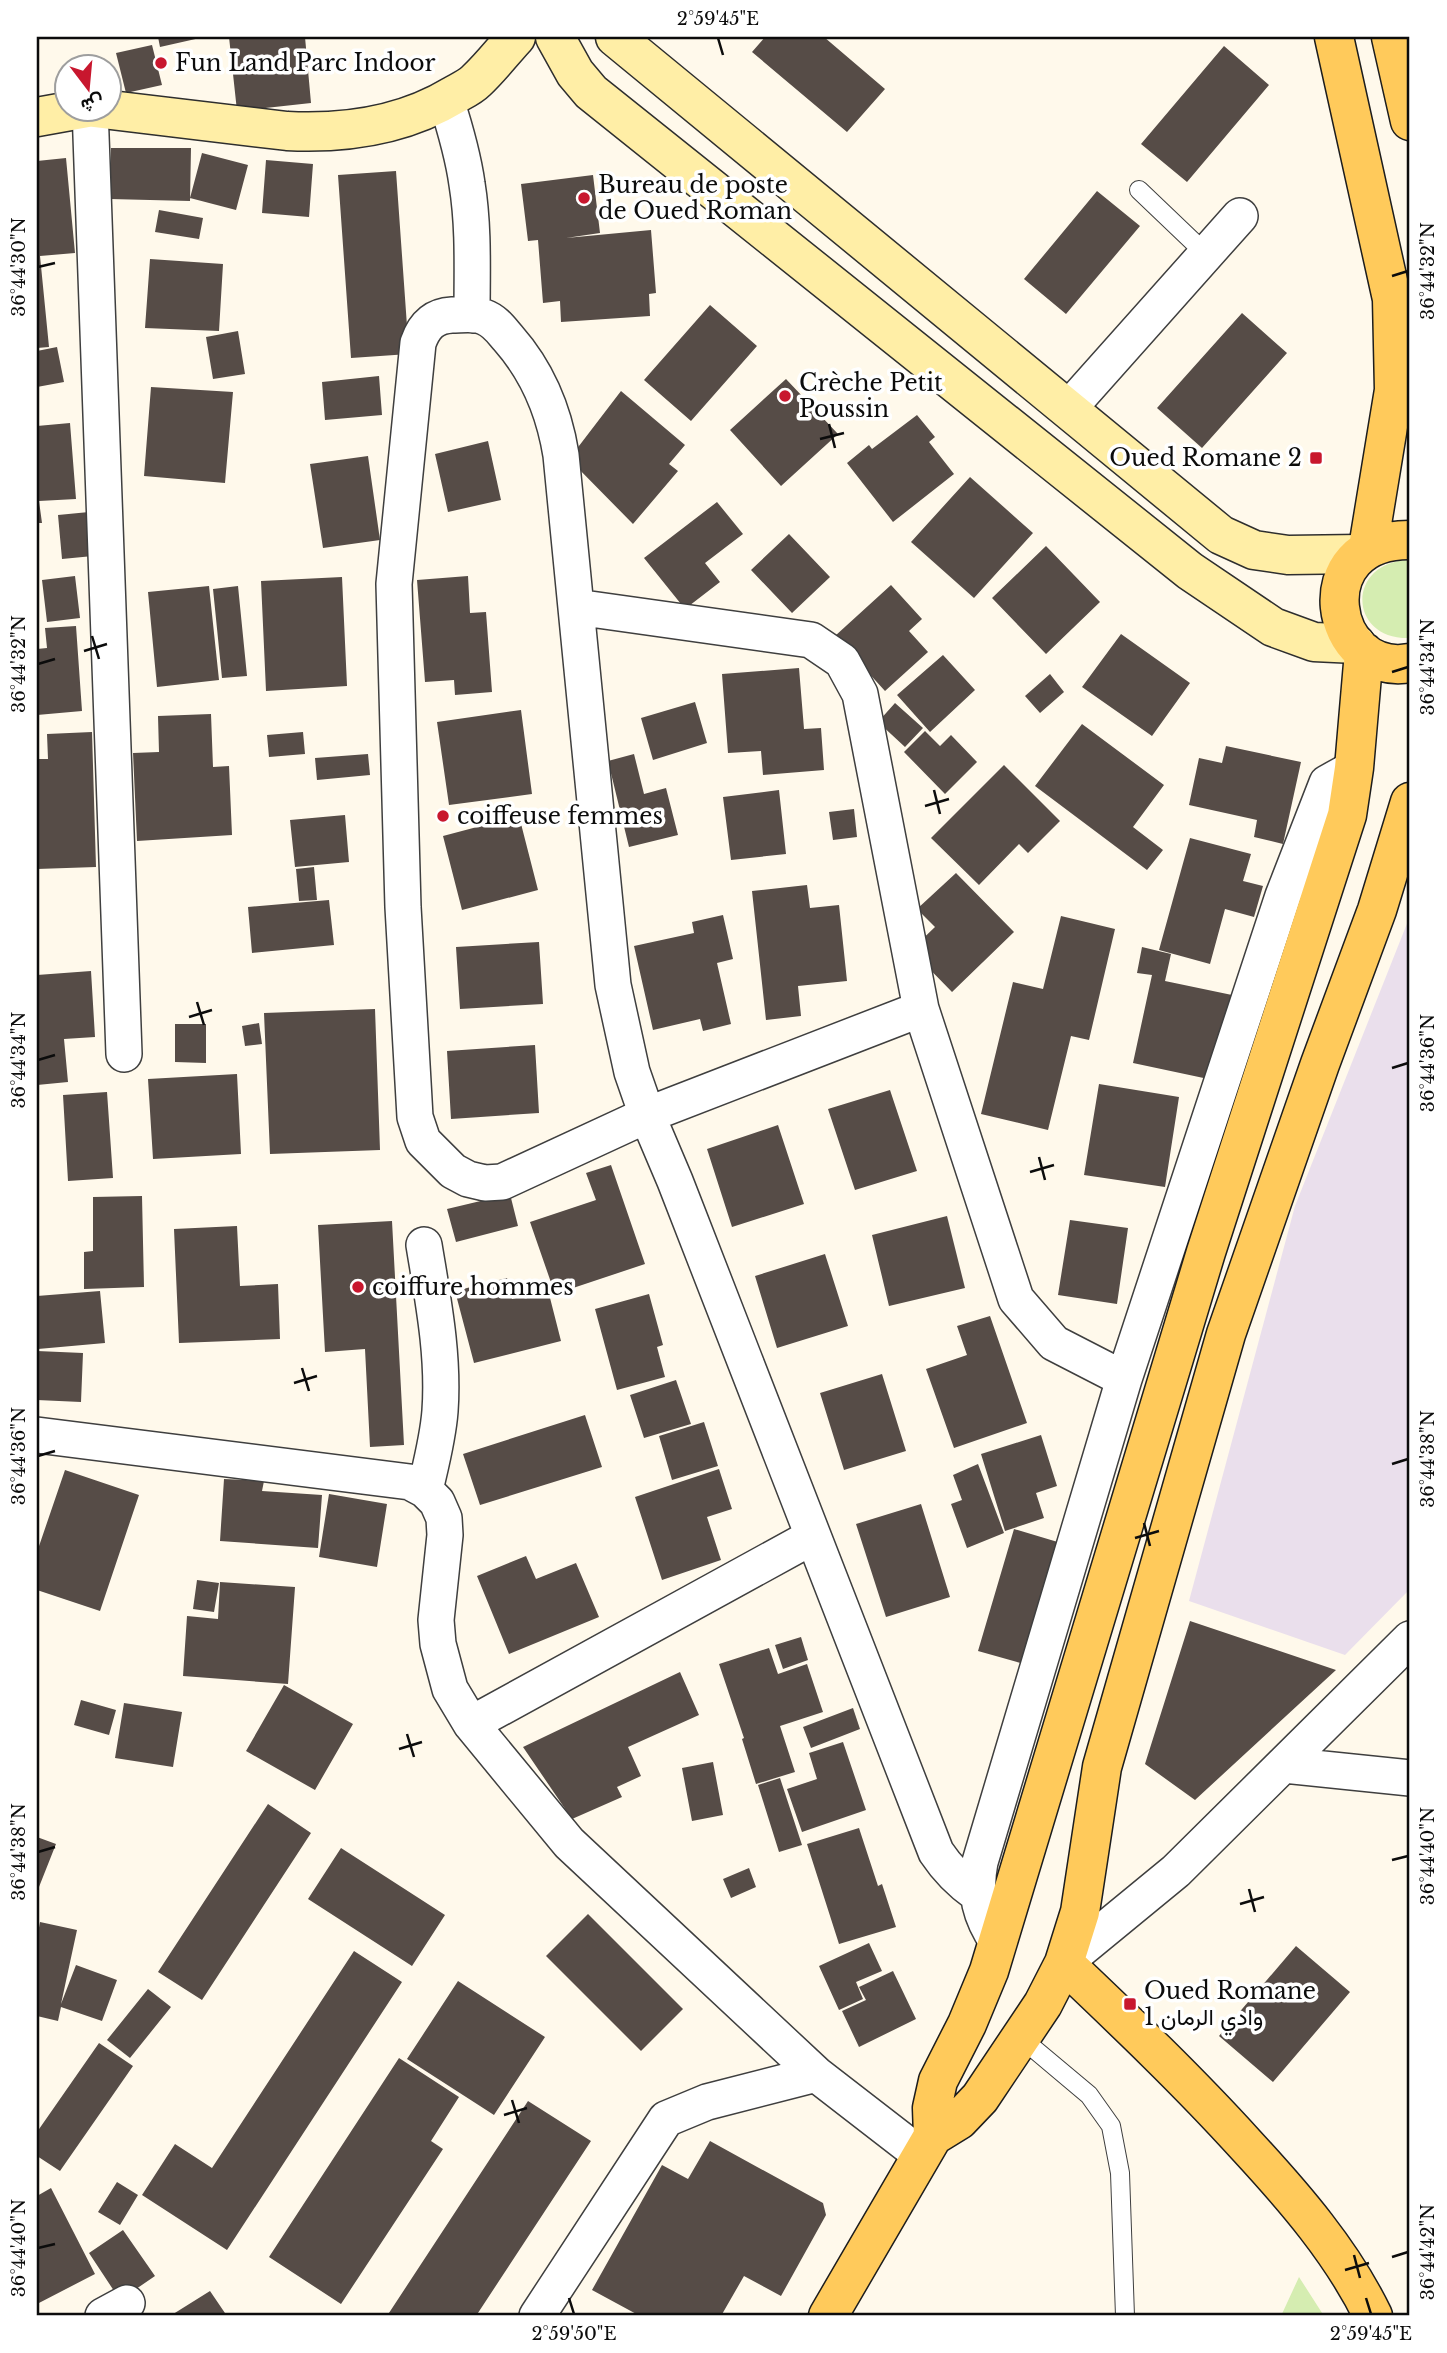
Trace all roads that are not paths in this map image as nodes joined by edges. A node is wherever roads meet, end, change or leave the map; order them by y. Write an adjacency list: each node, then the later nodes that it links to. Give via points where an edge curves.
1 (516, 37): 6 (street, via 475,83)
2 (555, 37): 18 (street, via 591,92)
3 (615, 37): 14 (street)
4 (1334, 37): 17 (main road, via 1392,299 1394,390)
5 (1391, 37): 8 (main road)
6 (446, 100): 7 (street, via 384,124 319,133); 13 (street, via 468,185)
7 (122, 112)
8 (1410, 121)
9 (91, 122): 25 (street)
10 (1139, 190): 12 (lane)
11 (1240, 216): 12 (street)
12 (1206, 254): 14 (street)
13 (472, 314): 19 (street, via 489,318 518,349 551,409 561,455); 26 (street, via 441,316 423,329 418,344 394,584 403,907 415,1117 422,1141 453,1171 485,1183 502,1182)
14 (1069, 408): 15 (street)
15 (1221, 535): 17 (street, via 1254,550 1288,555); 18 (street)
16 (1410, 540): 17 (main road, via 1391,540)
17 (1364, 551): 20 (main road, via 1349,567 1339,599 1346,631)
18 (1190, 571): 20 (street, via 1273,627 1314,642)
19 (576, 607): 24 (street, via 811,640 842,661 860,694); 26 (street, via 613,985 632,1072)
20 (1360, 648): 21 (main road, via 1382,662); 22 (main road)
21 (1410, 663)
22 (1354, 768): 28 (street, via 1327,783 1283,896); 37 (main road, via 1347,815 1206,1252)
23 (1410, 802): 38 (main road, via 1377,910 1226,1334 1102,1767 1080,1912)
24 (921, 1009): 26 (street); 28 (street, via 1016,1299 1054,1343)
25 (124, 1054)
26 (647, 1115): 31 (street)
27 (424, 1245): 30 (street, via 439,1337 440,1374 440,1411)
28 (1124, 1379): 36 (street, via 980,1862)
29 (37, 1438): 30 (street, via 410,1482)
30 (425, 1490): 33 (street, via 444,1518 438,1644 450,1689)
31 (812, 1537): 33 (street); 36 (street, via 936,1852 947,1869)
32 (1410, 1639): 34 (street)
33 (471, 1724): 40 (street, via 569,1843)
34 (1284, 1765): 35 (street); 38 (street, via 1176,1871)
35 (1410, 1777)
36 (977, 1894): 37 (street, via 980,1912)
37 (998, 1943): 41 (main road, via 979,1998 938,2081)
38 (1064, 1963): 39 (main road); 45 (main road, via 1221,2117 1290,2193 1356,2282)
39 (1021, 2038): 41 (main road, via 971,2109); 44 (lane, via 1088,2095 1111,2126 1120,2173)
40 (816, 2074): 41 (street); 42 (street, via 706,2102 666,2119)
41 (928, 2146): 43 (main road)
42 (537, 2316)
43 (828, 2316)
44 (1125, 2316)
45 (1373, 2316)

